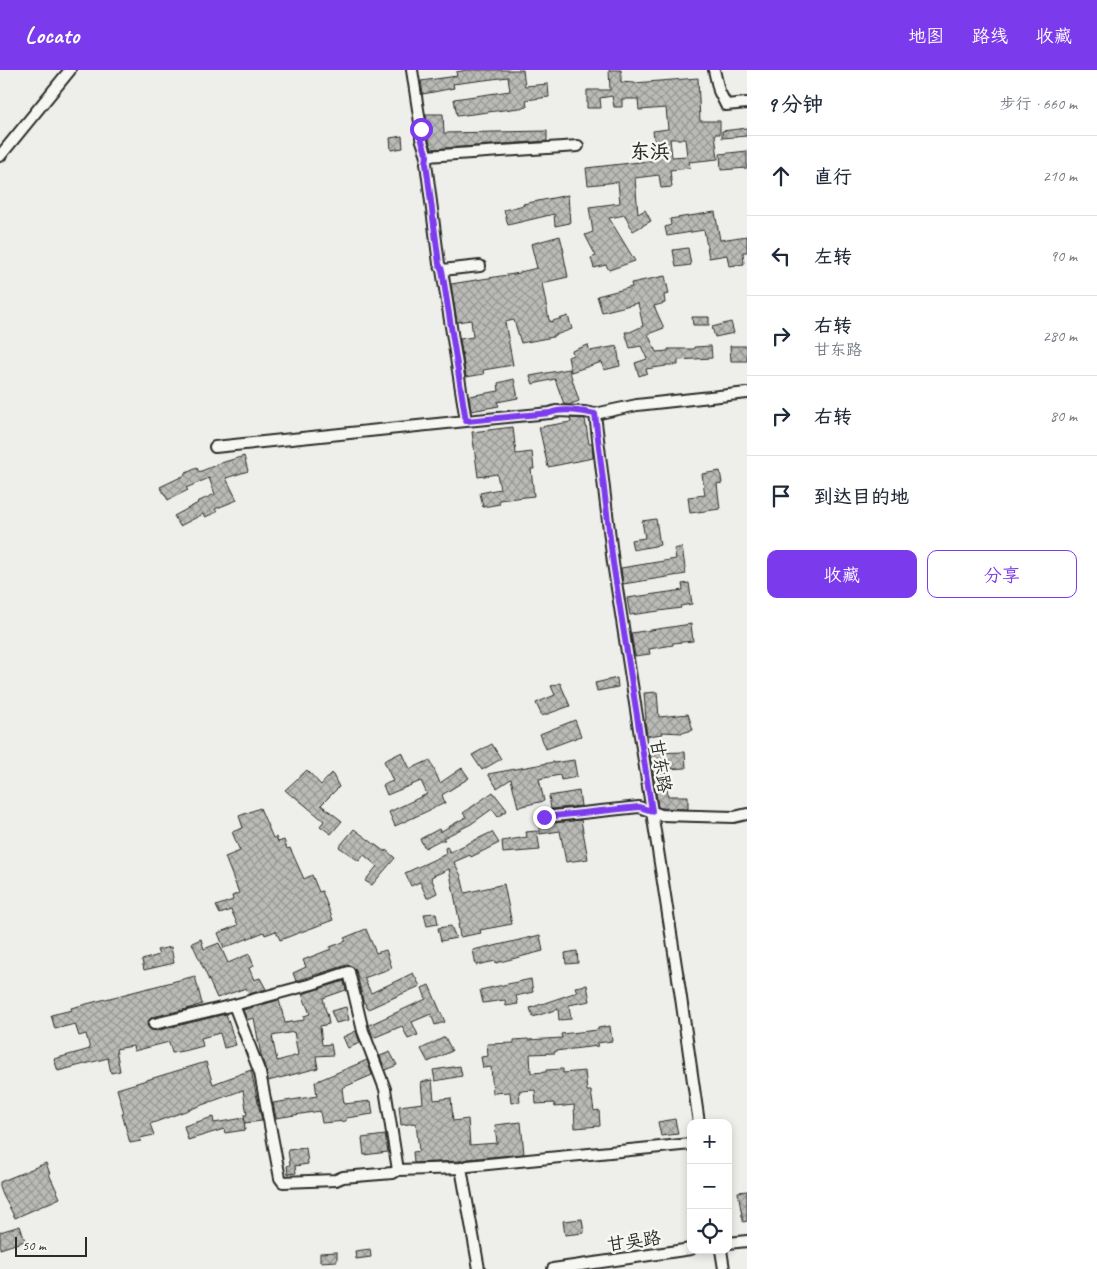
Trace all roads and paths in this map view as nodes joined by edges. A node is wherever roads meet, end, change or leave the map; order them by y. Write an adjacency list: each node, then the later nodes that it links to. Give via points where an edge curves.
1 (70, 70): 6 (street)
2 (412, 70): 7 (street, via 421,138)
3 (714, 70): 4 (street, via 726,105)
4 (747, 103)
5 (578, 146): 7 (street)
6 (0, 156)
7 (427, 156): 9 (street)
8 (480, 266): 9 (street)
9 (442, 270): 12 (street)
10 (747, 393): 11 (street, via 637,405)
11 (595, 414): 12 (street, via 556,411); 14 (street, 甘东路, via 613,563)
12 (466, 421): 13 (street)
13 (215, 447)
14 (652, 811): 15 (street, via 661,816 734,817); 16 (street, via 639,807); 19 (street, 甘东路)
15 (747, 814)
16 (544, 817)
17 (234, 1005): 18 (street); 22 (street, via 260,1073 283,1182 336,1180); 22 (street, via 349,972 363,1032 385,1089)
18 (154, 1024)
19 (698, 1119)
20 (687, 1144): 21 (street)
21 (461, 1168): 22 (street); 27 (street)
22 (398, 1170)
23 (747, 1241): 24 (street)
24 (732, 1243)
25 (687, 1250): 28 (street, 甘吴路)
26 (722, 1254): 29 (street)
27 (479, 1269)
28 (552, 1269)
29 (724, 1269)

